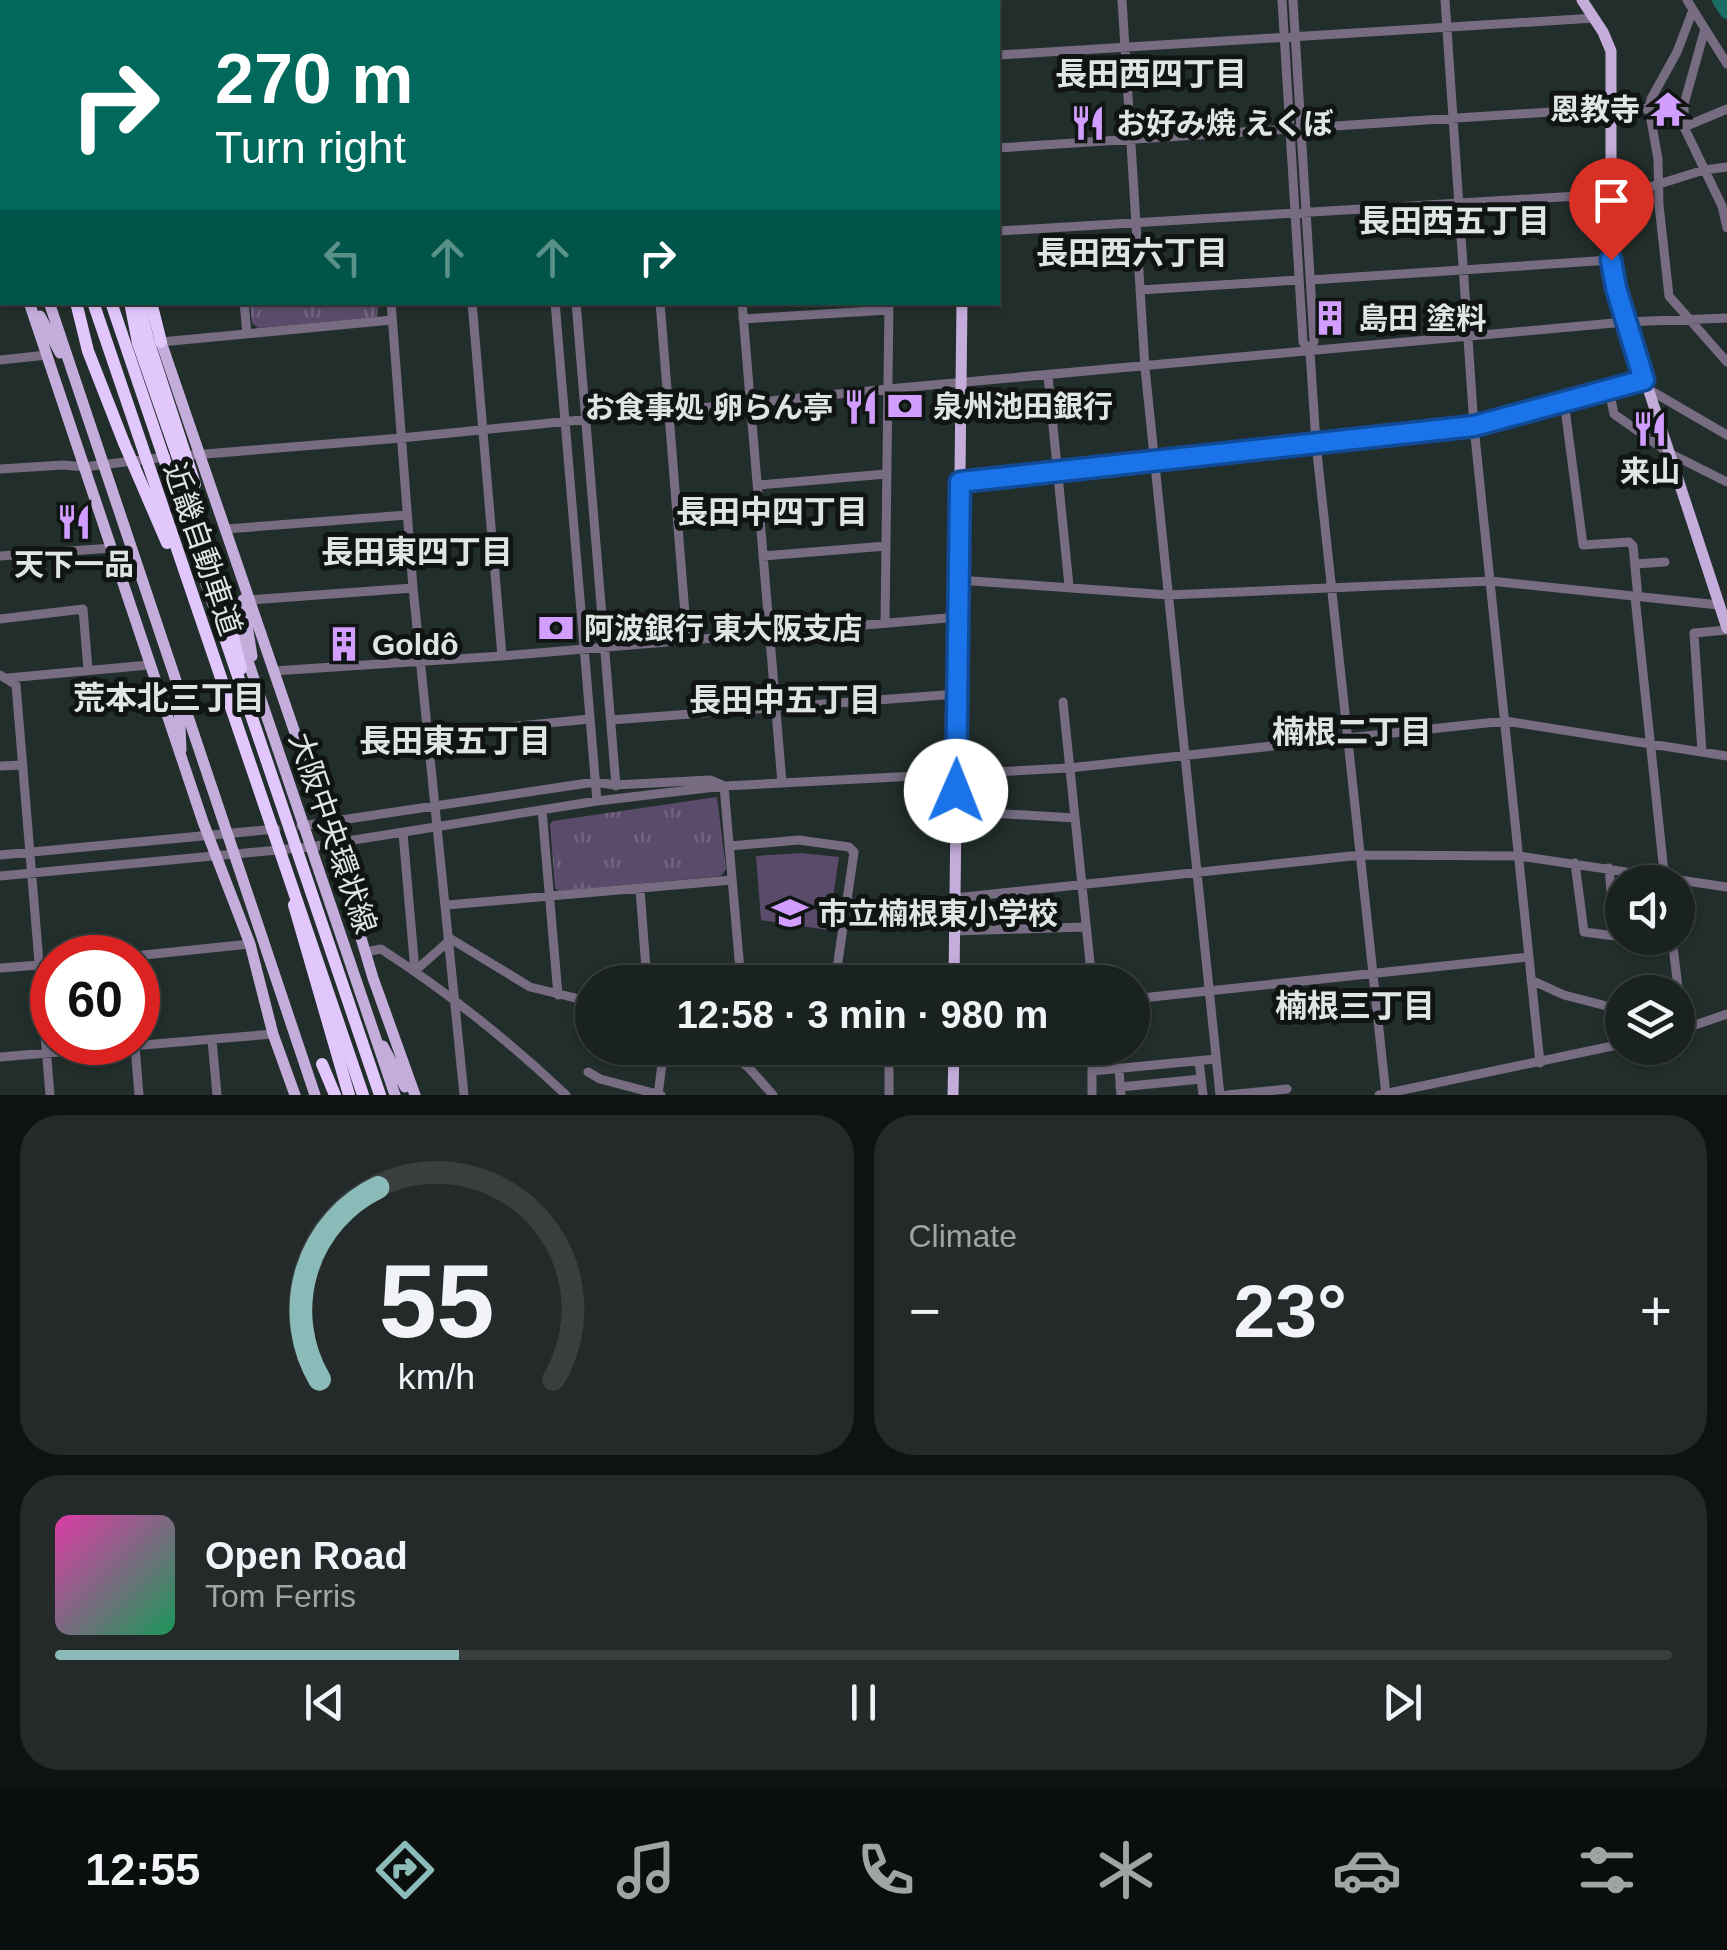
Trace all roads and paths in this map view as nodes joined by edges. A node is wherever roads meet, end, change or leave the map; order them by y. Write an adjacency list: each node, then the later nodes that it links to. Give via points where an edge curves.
1 (1122, 0): 11 (street)
2 (1282, 0): 10 (street)
3 (1293, 0): 10 (street)
4 (1445, 0): 8 (street)
5 (1582, 0): 7 (main road)
6 (1690, 5): 9 (street); 15 (street, via 1677,52)
7 (1595, 18): 8 (street); 14 (main road, via 1611,52)
8 (1447, 30): 10 (street); 17 (street)
9 (1705, 30): 13 (street); 18 (street, via 1684,104)
10 (1290, 39): 11 (street); 19 (street)
11 (1125, 48): 12 (street); 20 (street)
12 (1000, 55)
13 (1727, 64)
14 (1612, 106): 15 (street); 17 (street); 25 (main road)
15 (1649, 109): 24 (street)
16 (1727, 109): 18 (street)
17 (1452, 118): 19 (street); 26 (street)
18 (1684, 128): 23 (street)
19 (1295, 129): 20 (street); 27 (street)
20 (1131, 140): 21 (street); 28 (street)
21 (1000, 148)
22 (1727, 167): 23 (street)
23 (1704, 170): 24 (street); 29 (street)
24 (1659, 184): 25 (street); 55 (street, via 1669,296)
25 (1611, 196): 26 (street); 31 (main road)
26 (1458, 203): 27 (street); 32 (street)
27 (1300, 213): 28 (street); 33 (street)
28 (1136, 223): 30 (street); 34 (street)
29 (1727, 228)
30 (1000, 230)
31 (1611, 260): 32 (street); 58 (main road)
32 (1462, 269): 33 (street); 60 (street)
33 (1304, 280): 34 (street); 62 (street)
34 (1140, 290): 66 (street)
35 (32, 305): 63 (main road)
36 (33, 305): 67 (main road)
37 (50, 305): 67 (main road)
38 (73, 305): 117 (highway, bridge)
39 (95, 305): 117 (highway, 近畿自動車道, bridge)
40 (112, 305): 153 (highway, 近畿自動車道, bridge)
41 (130, 305): 85 (main road, 大阪中央環状線)
42 (130, 305): 102 (highway, bridge)
43 (145, 305): 102 (highway, bridge, via 148,340 187,453)
44 (146, 305): 61 (highway)
45 (244, 305): 59 (street)
46 (391, 305): 56 (street)
47 (472, 305): 79 (street)
48 (555, 305): 77 (street)
49 (576, 305): 76 (street)
50 (660, 305): 75 (street)
51 (742, 305): 57 (street)
52 (962, 305): 69 (main road)
53 (889, 306): 57 (street); 71 (street)
54 (1727, 318): 55 (street)
55 (1688, 319): 58 (street); 65 (street)
56 (392, 320): 59 (street); 81 (street)
57 (743, 320): 74 (street)
58 (1624, 322): 60 (street); 70 (main road)
59 (247, 334): 61 (street)
60 (1467, 336): 62 (street); 78 (street)
61 (161, 342): 84 (main road)
62 (1310, 352): 66 (street); 82 (street)
63 (47, 355): 64 (street); 88 (main road)
64 (0, 360)
65 (1727, 362)
66 (1145, 368): 68 (street); 86 (street)
67 (72, 374): 87 (main road)
68 (1048, 376): 69 (street); 90 (street)
69 (961, 383): 71 (street); 92 (main road)
70 (1646, 385): 72 (street); 80 (street); 83 (main road)
71 (888, 388): 74 (street); 91 (street)
72 (1608, 390): 73 (street); 83 (street, via 1614,414)
73 (1564, 401): 78 (street); 103 (street, via 1583,546 1630,542)
74 (751, 402): 75 (street); 94 (street)
75 (668, 412): 76 (street); 120 (street)
76 (586, 420): 77 (street); 121 (street)
77 (565, 421): 79 (street); 122 (street)
78 (1474, 426): 82 (street); 106 (street)
79 (484, 430): 81 (street); 123 (street)
80 (1727, 434)
81 (402, 438): 84 (street); 95 (street)
82 (1316, 444): 86 (street); 109 (street)
83 (1669, 453): 93 (street); 113 (main road)
84 (199, 455): 85 (street); 96 (main road)
85 (180, 456): 87 (street); 130 (main road, 大阪中央環状線)
86 (1153, 460): 90 (street); 110 (street)
87 (103, 465): 88 (street); 129 (main road)
88 (84, 468): 89 (street); 98 (main road)
89 (0, 470)
90 (1059, 472): 92 (street); 107 (street)
91 (886, 474): 94 (street); 97 (street)
92 (960, 482): 105 (main road)
93 (1727, 482)
94 (758, 484): 100 (street)
95 (407, 515): 96 (street); 108 (street)
96 (226, 529): 104 (main road)
97 (886, 546): 100 (street); 116 (street)
98 (112, 548): 99 (street); 125 (main road)
99 (0, 556)
100 (763, 556): 119 (street)
101 (1665, 562): 103 (street)
102 (214, 564): 153 (highway, bridge)
103 (1635, 564): 111 (street)
104 (239, 571): 112 (main road); 130 (main road)
105 (959, 580): 107 (street); 114 (main road)
106 (1491, 580): 109 (street); 111 (street); 136 (street)
107 (1070, 586): 110 (street)
108 (414, 588): 112 (street); 124 (street)
109 (1333, 588): 110 (street); 138 (street)
110 (1168, 595): 141 (street)
111 (1636, 597): 113 (street); 139 (street)
112 (249, 600): 127 (main road)
113 (1721, 603): 118 (main road)
114 (958, 617): 116 (street); 131 (main road)
115 (0, 619): 126 (street, via 83,610)
116 (884, 623): 119 (street)
117 (203, 628): 180 (highway, 近畿自動車道, bridge)
118 (1727, 629): 140 (street, via 1694,633)
119 (769, 633): 120 (street); 133 (street)
120 (687, 639): 121 (street)
121 (606, 646): 122 (street); 135 (street)
122 (584, 648): 123 (street); 134 (street)
123 (502, 656): 124 (street)
124 (420, 661): 127 (street); 137 (street)
125 (150, 665): 126 (street); 142 (main road)
126 (88, 670): 128 (street)
127 (273, 671): 159 (main road)
128 (2, 677): 144 (street, via 16,685)
129 (178, 686): 142 (main road); 164 (main road)
130 (256, 686): 160 (main road, 大阪中央環状線)
131 (957, 694): 133 (street); 147 (main road)
132 (1063, 702): 146 (street)
133 (776, 708): 135 (street); 149 (street)
134 (590, 719): 137 (street); 148 (street)
135 (611, 720): 150 (street)
136 (1506, 721): 138 (street); 139 (street); 172 (street)
137 (428, 735): 155 (street)
138 (1350, 737): 141 (street); 170 (street)
139 (1651, 744): 140 (street); 175 (street)
140 (1702, 752): 143 (street)
141 (1184, 754): 146 (street); 178 (street)
142 (180, 755): 163 (main road)
143 (1727, 756)
144 (24, 764): 145 (street); 168 (street)
145 (0, 766)
146 (1069, 768): 147 (street); 158 (street)
147 (955, 776): 149 (street); 157 (main road)
148 (595, 782): 150 (street); 154 (street); 155 (street)
149 (782, 783): 151 (street)
150 (616, 785): 151 (street, via 710,780); 152 (street)
151 (724, 786): 152 (street); 166 (street)
152 (616, 799): 154 (street)
153 (280, 800): 251 (highway, 近畿自動車道, bridge)
154 (597, 801): 156 (street)
155 (435, 806): 159 (street); 161 (street)
156 (542, 810): 161 (street); 186 (street)
157 (956, 811): 158 (street); 187 (main road)
158 (1076, 818): 183 (street)
159 (324, 822): 160 (street); 165 (main road)
160 (304, 826): 164 (street); 167 (main road, 大阪中央環状線)
161 (439, 827): 162 (street); 188 (street)
162 (403, 833): 165 (street); 205 (street)
163 (208, 834): 164 (street); 168 (street); 171 (main road)
164 (228, 835): 173 (main road)
165 (332, 844): 167 (street); 195 (main road)
166 (729, 846): 181 (street); 201 (street, via 799,840 850,847)
167 (310, 848): 173 (street); 217 (main road, 大阪中央環状線)
168 (31, 852): 169 (street); 177 (street)
169 (0, 854)
170 (1361, 855): 172 (street); 178 (street); 206 (street)
171 (215, 856): 173 (street); 177 (street); 194 (main road)
172 (1519, 856): 174 (street); 197 (street)
173 (236, 857): 247 (main road)
174 (1575, 863): 176 (street); 192 (street, via 1584,932)
175 (1663, 865)
176 (1605, 867)
177 (33, 873): 179 (street); 191 (street)
178 (1197, 874): 183 (street); 208 (street)
179 (0, 876)
180 (290, 878): 249 (highway, bridge, via 300,936); 250 (highway, 近畿自動車道, bridge)
181 (732, 880): 185 (street); 200 (street)
182 (1695, 883): 184 (street)
183 (1082, 886): 187 (street); 189 (street)
184 (1727, 887)
185 (640, 889): 186 (street); 199 (street)
186 (551, 896): 188 (street); 209 (street)
187 (955, 898): 190 (main road)
188 (447, 906): 193 (street)
189 (1086, 927): 190 (street); 203 (street)
190 (955, 931): 202 (main road)
191 (43, 935)
192 (1605, 935)
193 (451, 939): 205 (street); 209 (street, via 530,987); 212 (street)
194 (250, 944): 196 (street); 216 (main road)
195 (365, 952): 205 (street, via 381,949); 253 (main road)
196 (160, 953)
197 (1528, 957): 206 (street); 207 (street)
198 (30, 965): 204 (street)
199 (646, 965)
200 (740, 965)
201 (837, 965)
202 (954, 965)
203 (1090, 965)
204 (0, 968)
205 (415, 971): 212 (street)
206 (1372, 973): 208 (street); 242 (street)
207 (1531, 980): 213 (street); 225 (street)
208 (1209, 990): 210 (street); 223 (street)
209 (558, 994): 211 (street)
210 (1150, 997)
211 (575, 998)
212 (455, 1004): 254 (street); 255 (street)
213 (1605, 1006)
214 (1727, 1014): 215 (street)
215 (1695, 1023)
216 (273, 1034): 218 (street); 246 (main road)
217 (375, 1035): 252 (main road, 大阪中央環状線); 253 (main road)
218 (212, 1040): 219 (street); 245 (street)
219 (160, 1044)
220 (1605, 1048): 225 (street)
221 (30, 1054): 222 (street)
222 (0, 1056)
223 (1216, 1059): 224 (street); 262 (street)
224 (1199, 1061): 236 (street); 239 (street)
225 (1540, 1062): 242 (street)
226 (322, 1064): 248 (highway)
227 (48, 1065): 243 (street)
228 (136, 1065): 244 (street)
229 (662, 1065): 256 (street)
230 (745, 1065): 235 (street)
231 (749, 1065): 235 (street)
232 (889, 1065): 258 (street)
233 (954, 1065): 259 (main road)
234 (1092, 1065): 237 (street)
235 (749, 1068): 257 (street)
236 (1119, 1069): 237 (street); 241 (street)
237 (1092, 1071): 260 (street)
238 (588, 1072): 256 (street)
239 (1202, 1079): 241 (street); 261 (street)
240 (1287, 1088): 263 (street)
241 (1121, 1091)
242 (1383, 1094)
243 (50, 1095)
244 (139, 1095)
245 (217, 1095)
246 (295, 1095)
247 (315, 1095)
248 (335, 1095)
249 (348, 1095)
250 (363, 1095)
251 (380, 1095)
252 (396, 1095)
253 (412, 1095)
254 (464, 1095)
255 (566, 1095)
256 (659, 1095)
257 (773, 1095)
258 (888, 1095)
259 (953, 1095)
260 (1092, 1095)
261 (1203, 1095)
262 (1220, 1095)
263 (1228, 1095)

